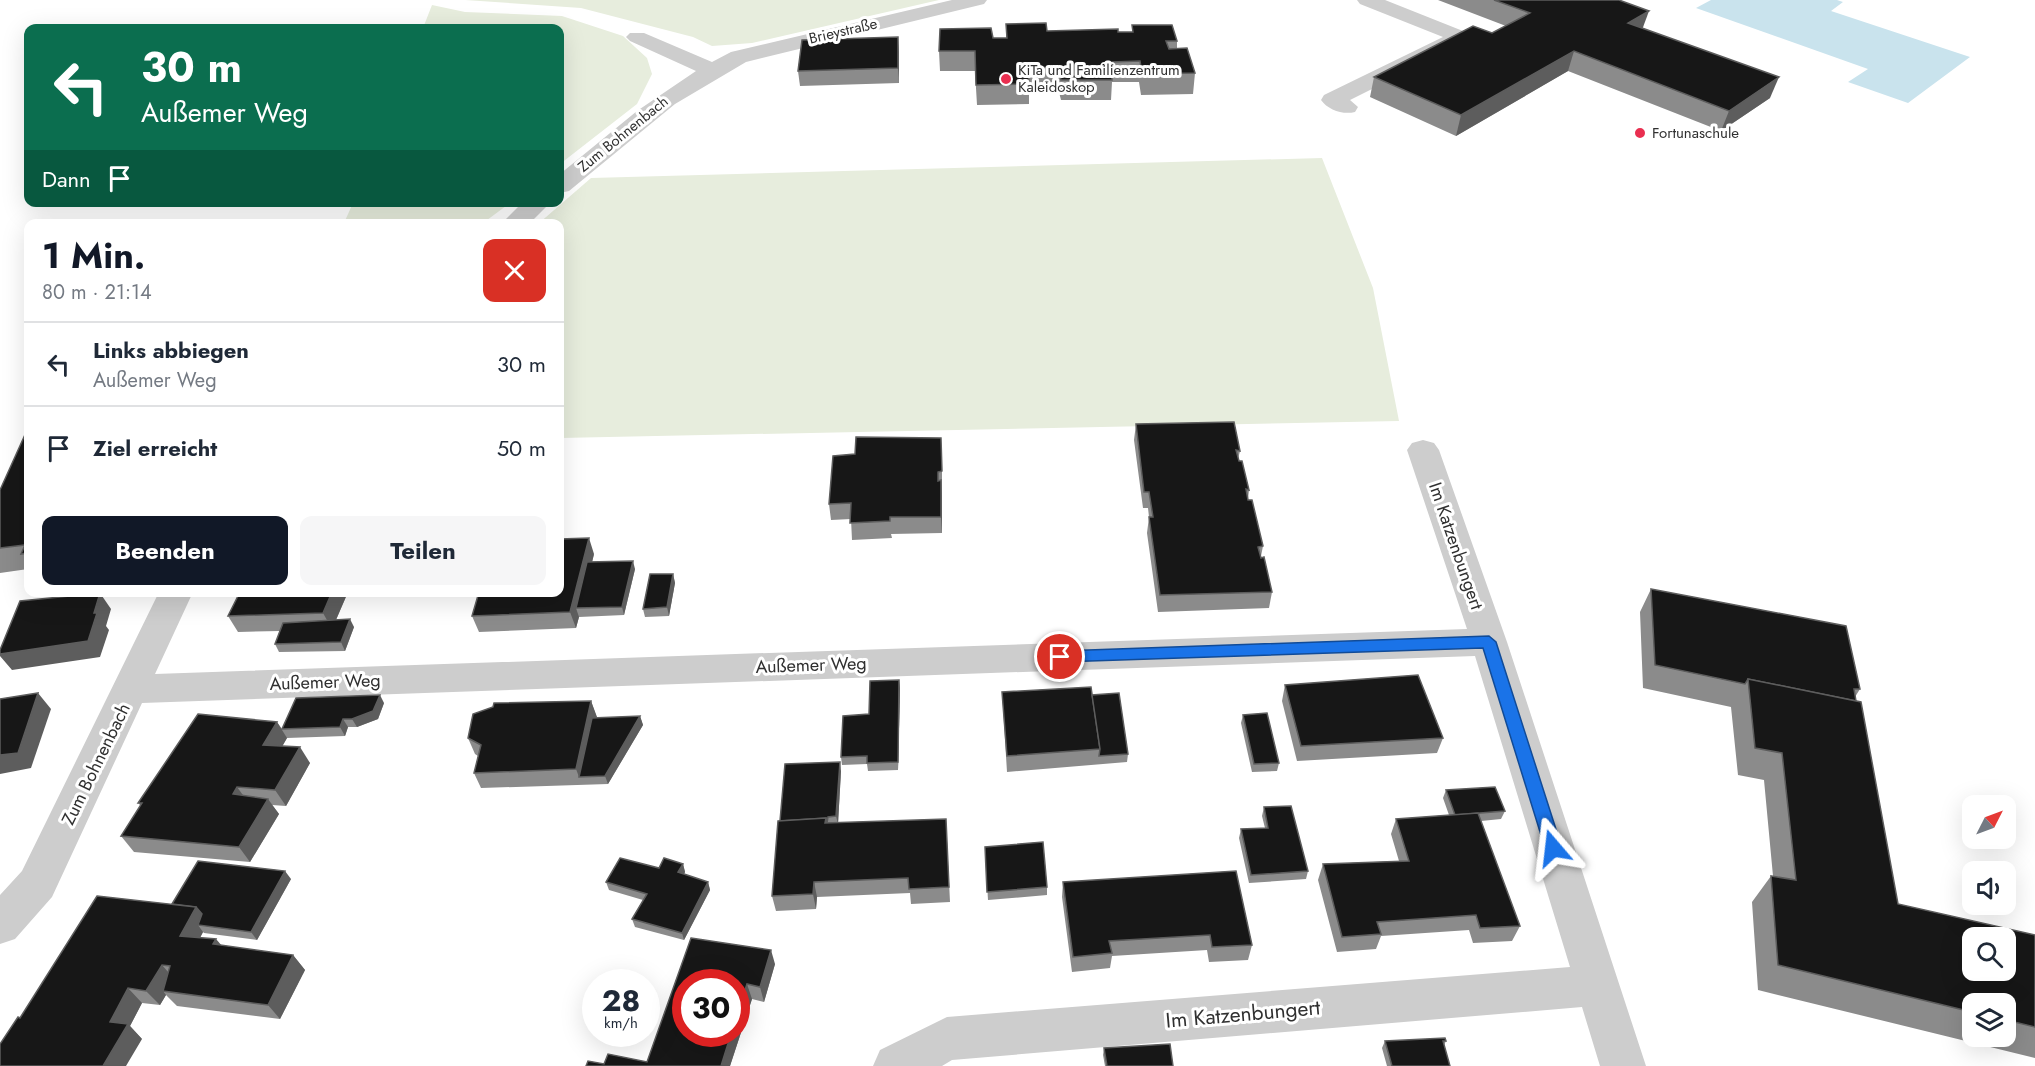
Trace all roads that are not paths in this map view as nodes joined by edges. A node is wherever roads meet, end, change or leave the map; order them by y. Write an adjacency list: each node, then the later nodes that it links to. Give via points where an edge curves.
1 (977, 0): 4 (street, Brieystraße, via 912,23 762,50)
2 (1367, 0): 5 (street, via 1461,37 1332,100)
3 (638, 37): 4 (street)
4 (711, 70): 6 (street, Zum Bohnenbach, via 659,102)
5 (1347, 107)
6 (564, 183)
7 (533, 207): 8 (street)
8 (519, 219)
9 (1423, 450): 11 (street, Im Katzenbungert)
10 (174, 597): 12 (street, Zum Bohnenbach)
11 (1489, 642): 12 (street, Außemer Weg); 14 (street, Im Katzenbungert)
12 (133, 688): 13 (street, Zum Bohnenbach, via 37,884)
13 (0, 925)
14 (1596, 985): 15 (street, Im Katzenbungert, via 947,1039); 16 (street, Im Katzenbungert)
15 (896, 1066)
16 (1623, 1066)

